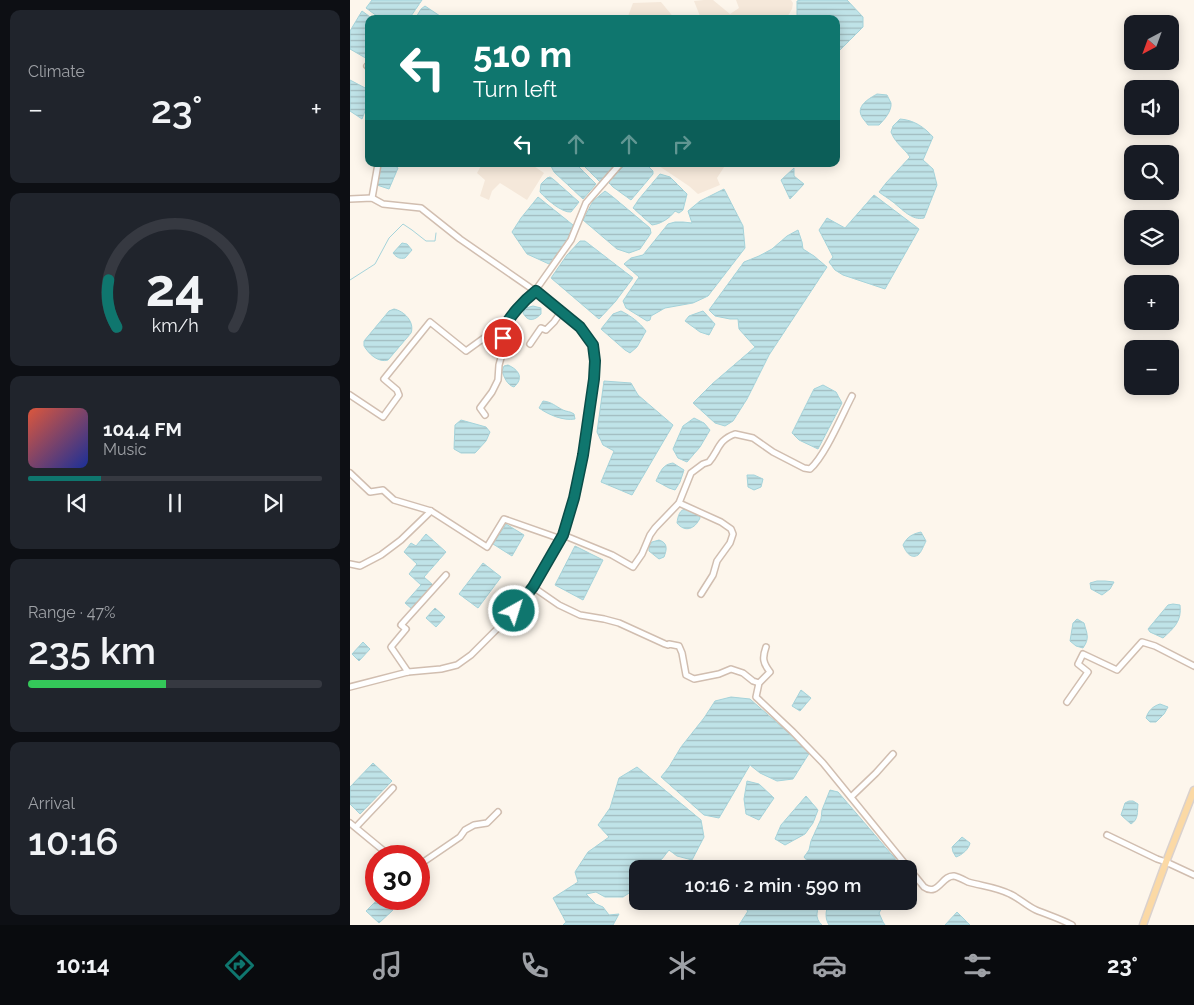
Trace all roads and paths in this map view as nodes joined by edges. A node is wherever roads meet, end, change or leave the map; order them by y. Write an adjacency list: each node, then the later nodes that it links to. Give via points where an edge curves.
1 (377, 167): 4 (street)
2 (617, 167): 5 (street, via 586,203 571,240)
3 (350, 198): 4 (street)
4 (372, 198): 5 (street, via 383,204 421,208)
5 (536, 291): 6 (street); 7 (street, via 524,300)
6 (561, 312): 8 (street, via 546,330 541,328); 15 (street, via 580,327 593,345 595,361 583,455)
7 (503, 328): 9 (street, via 495,330 466,351 430,322 384,380 399,395 383,417); 11 (street, via 504,347 498,380 480,408)
8 (530, 344)
9 (350, 395)
10 (852, 396): 13 (street, via 824,451 810,469 773,452 753,438 735,434 719,444 709,462 691,473)
11 (484, 415)
12 (350, 473): 14 (street, via 370,492 383,490 394,500)
13 (679, 503): 15 (street, via 655,528 633,566); 19 (street, via 731,529 730,543)
14 (431, 511): 15 (street, via 486,547 504,519); 16 (street, via 381,555 360,566)
15 (562, 537): 18 (street)
16 (350, 564)
17 (446, 575): 22 (street, via 401,625 406,629 391,647)
18 (533, 587): 22 (street, via 504,624 457,665); 23 (street, via 580,615 619,623 665,644 679,646 686,674 694,679 731,669)
19 (701, 594)
20 (766, 647): 23 (street, via 763,655 770,672)
21 (1194, 666): 25 (street, via 1142,642 1117,670 1083,654 1078,664 1088,672)
22 (408, 672): 24 (street)
23 (759, 684): 29 (street, via 757,698 793,732)
24 (350, 687)
25 (1067, 702)
26 (893, 754): 29 (street)
27 (393, 788): 32 (street)
28 (1194, 790): 36 (main road)
29 (851, 798): 38 (street, via 927,889 939,886 953,876 1010,894)
30 (498, 812): 35 (street, via 486,823 465,830 460,838)
31 (350, 823): 32 (street)
32 (356, 828): 34 (street)
33 (1107, 835): 36 (street)
34 (377, 845)
35 (430, 858)
36 (1166, 862): 37 (street); 39 (main road)
37 (1194, 875)
38 (1072, 925)
39 (1143, 925)

